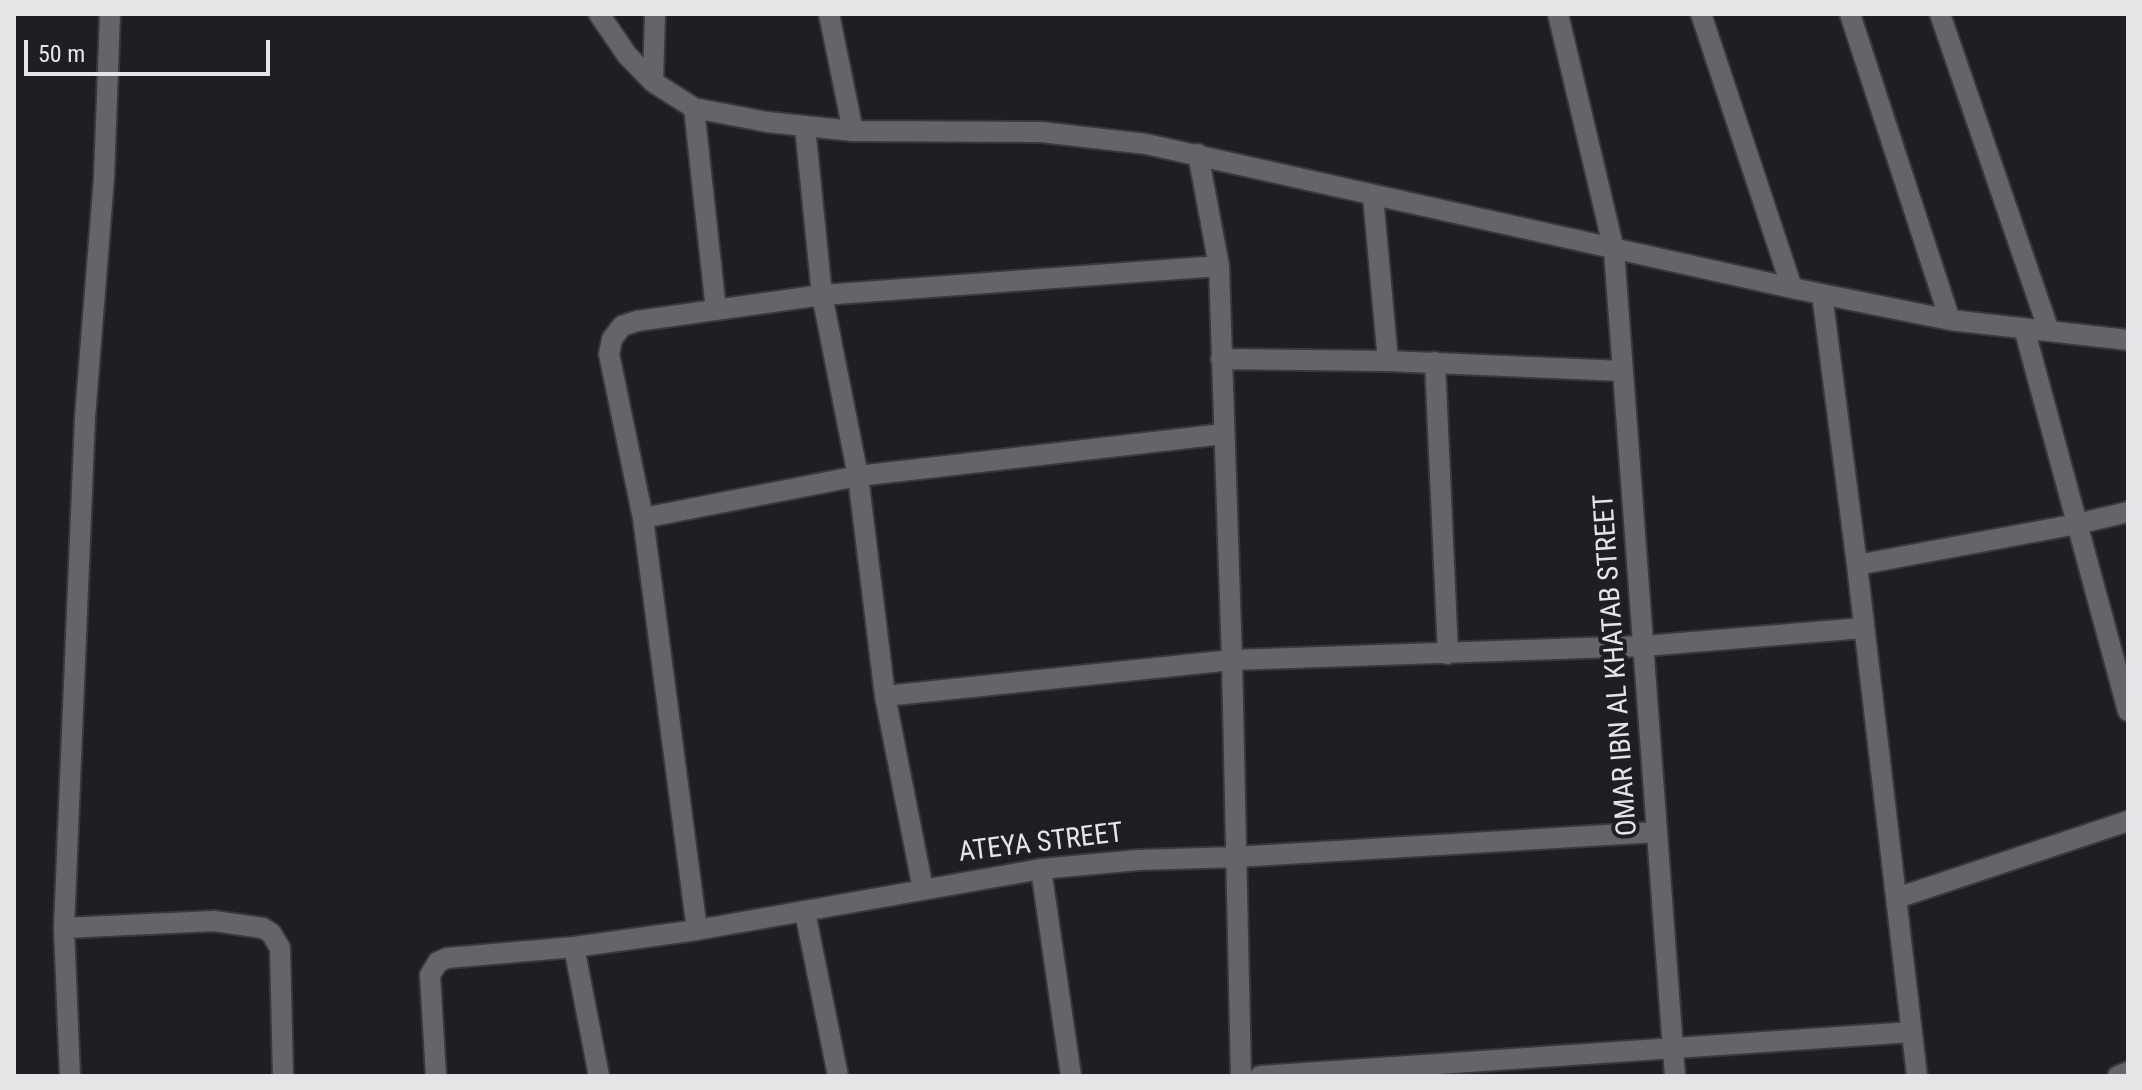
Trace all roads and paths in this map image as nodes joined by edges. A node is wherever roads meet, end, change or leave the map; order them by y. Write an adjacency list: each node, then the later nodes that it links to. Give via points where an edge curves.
1 (110, 14): 48 (street, via 104,178 85,417)
2 (599, 14): 9 (street)
3 (655, 14): 9 (street)
4 (829, 14): 12 (street)
5 (1558, 14): 15 (street, OMAR IBN AL KHATAB STREET)
6 (1701, 14): 17 (street)
7 (1850, 14): 21 (street)
8 (1940, 14): 23 (street)
9 (653, 82): 10 (street)
10 (694, 108): 11 (street); 20 (street)
11 (805, 127): 12 (street); 19 (street)
12 (853, 131): 13 (street, via 1041,132)
13 (1198, 154): 14 (street); 16 (street)
14 (1373, 196): 15 (street); 26 (street)
15 (1614, 250): 17 (street); 28 (street, OMAR IBN AL KHATAB STREET)
16 (1219, 266): 19 (street); 25 (street)
17 (1792, 288): 18 (street)
18 (1822, 294): 21 (street); 34 (street)
19 (822, 295): 20 (street); 30 (street)
20 (716, 310): 32 (street, via 637,321 622,326 612,339 609,354)
21 (1950, 320): 22 (street)
22 (2024, 328): 23 (street); 33 (street)
23 (2049, 331): 24 (street)
24 (2128, 340)
25 (1221, 359): 26 (street); 29 (street)
26 (1388, 361): 27 (street)
27 (1435, 362): 28 (street); 37 (street)
28 (1623, 371): 36 (street, OMAR IBN AL KHATAB STREET)
29 (1223, 434): 30 (street); 38 (street)
30 (858, 476): 32 (street); 39 (street)
31 (2128, 512): 33 (street)
32 (643, 518): 49 (street)
33 (2077, 524): 34 (street); 40 (street)
34 (1857, 565): 35 (street)
35 (1863, 628): 36 (street); 46 (street)
36 (1644, 646): 37 (street); 42 (street, OMAR IBN AL KHATAB STREET)
37 (1448, 654): 38 (street)
38 (1232, 660): 39 (street); 43 (street)
39 (885, 696): 45 (street)
40 (2128, 711)
41 (2128, 821): 46 (street)
42 (1657, 832): 43 (street, ATEYA STREET); 52 (street, OMAR IBN AL KHATAB STREET)
43 (1235, 857): 44 (street, ATEYA STREET); 60 (street)
44 (1041, 869): 45 (street, ATEYA STREET); 59 (street)
45 (923, 889): 47 (street, ATEYA STREET)
46 (1897, 898): 51 (street)
47 (805, 912): 49 (street, ATEYA STREET); 58 (street)
48 (64, 928): 54 (street); 55 (street, via 214,921 271,933 280,948)
49 (697, 930): 50 (street, ATEYA STREET)
50 (574, 947): 56 (street, ATEYA STREET, via 438,962 430,975); 57 (street)
51 (1912, 1032): 52 (street); 63 (street)
52 (1673, 1047): 61 (street); 62 (street, OMAR IBN AL KHATAB STREET)
53 (2128, 1072): 64 (street)
54 (70, 1076)
55 (283, 1076)
56 (436, 1076)
57 (599, 1076)
58 (838, 1076)
59 (1071, 1076)
60 (1241, 1076)
61 (1260, 1076)
62 (1675, 1076)
63 (1917, 1076)
64 (2118, 1076)

